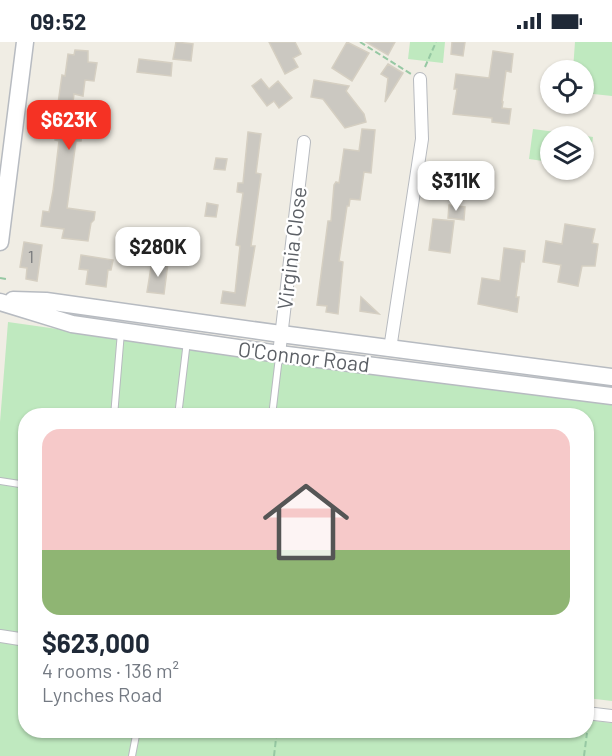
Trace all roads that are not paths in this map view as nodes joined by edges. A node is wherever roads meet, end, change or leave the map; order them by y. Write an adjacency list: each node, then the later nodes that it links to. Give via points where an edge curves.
1 (25, 42): 4 (street)
2 (419, 74): 9 (street, via 422,139)
3 (304, 142): 7 (street, Virginia Close)
4 (0, 242)
5 (0, 301): 6 (street, O'Connor Road, via 72,324); 7 (street, O'Connor Road, via 46,301)
6 (121, 331): 8 (street, O'Connor Road); 13 (lane)
7 (281, 334): 9 (street, O'Connor Road); 10 (street, Virginia Close)
8 (187, 340): 10 (street, O'Connor Road); 14 (lane)
9 (390, 349): 11 (street, O'Connor Road)
10 (279, 354): 12 (street, O'Connor Road); 15 (lane)
11 (612, 377)
12 (612, 396)
13 (115, 408)
14 (179, 408)
15 (273, 408)
16 (0, 481): 17 (lane)
17 (18, 484)
18 (0, 636): 19 (street)
19 (18, 639)
20 (594, 714): 21 (street)
21 (612, 716)
22 (135, 738): 23 (lane)
23 (132, 756)

